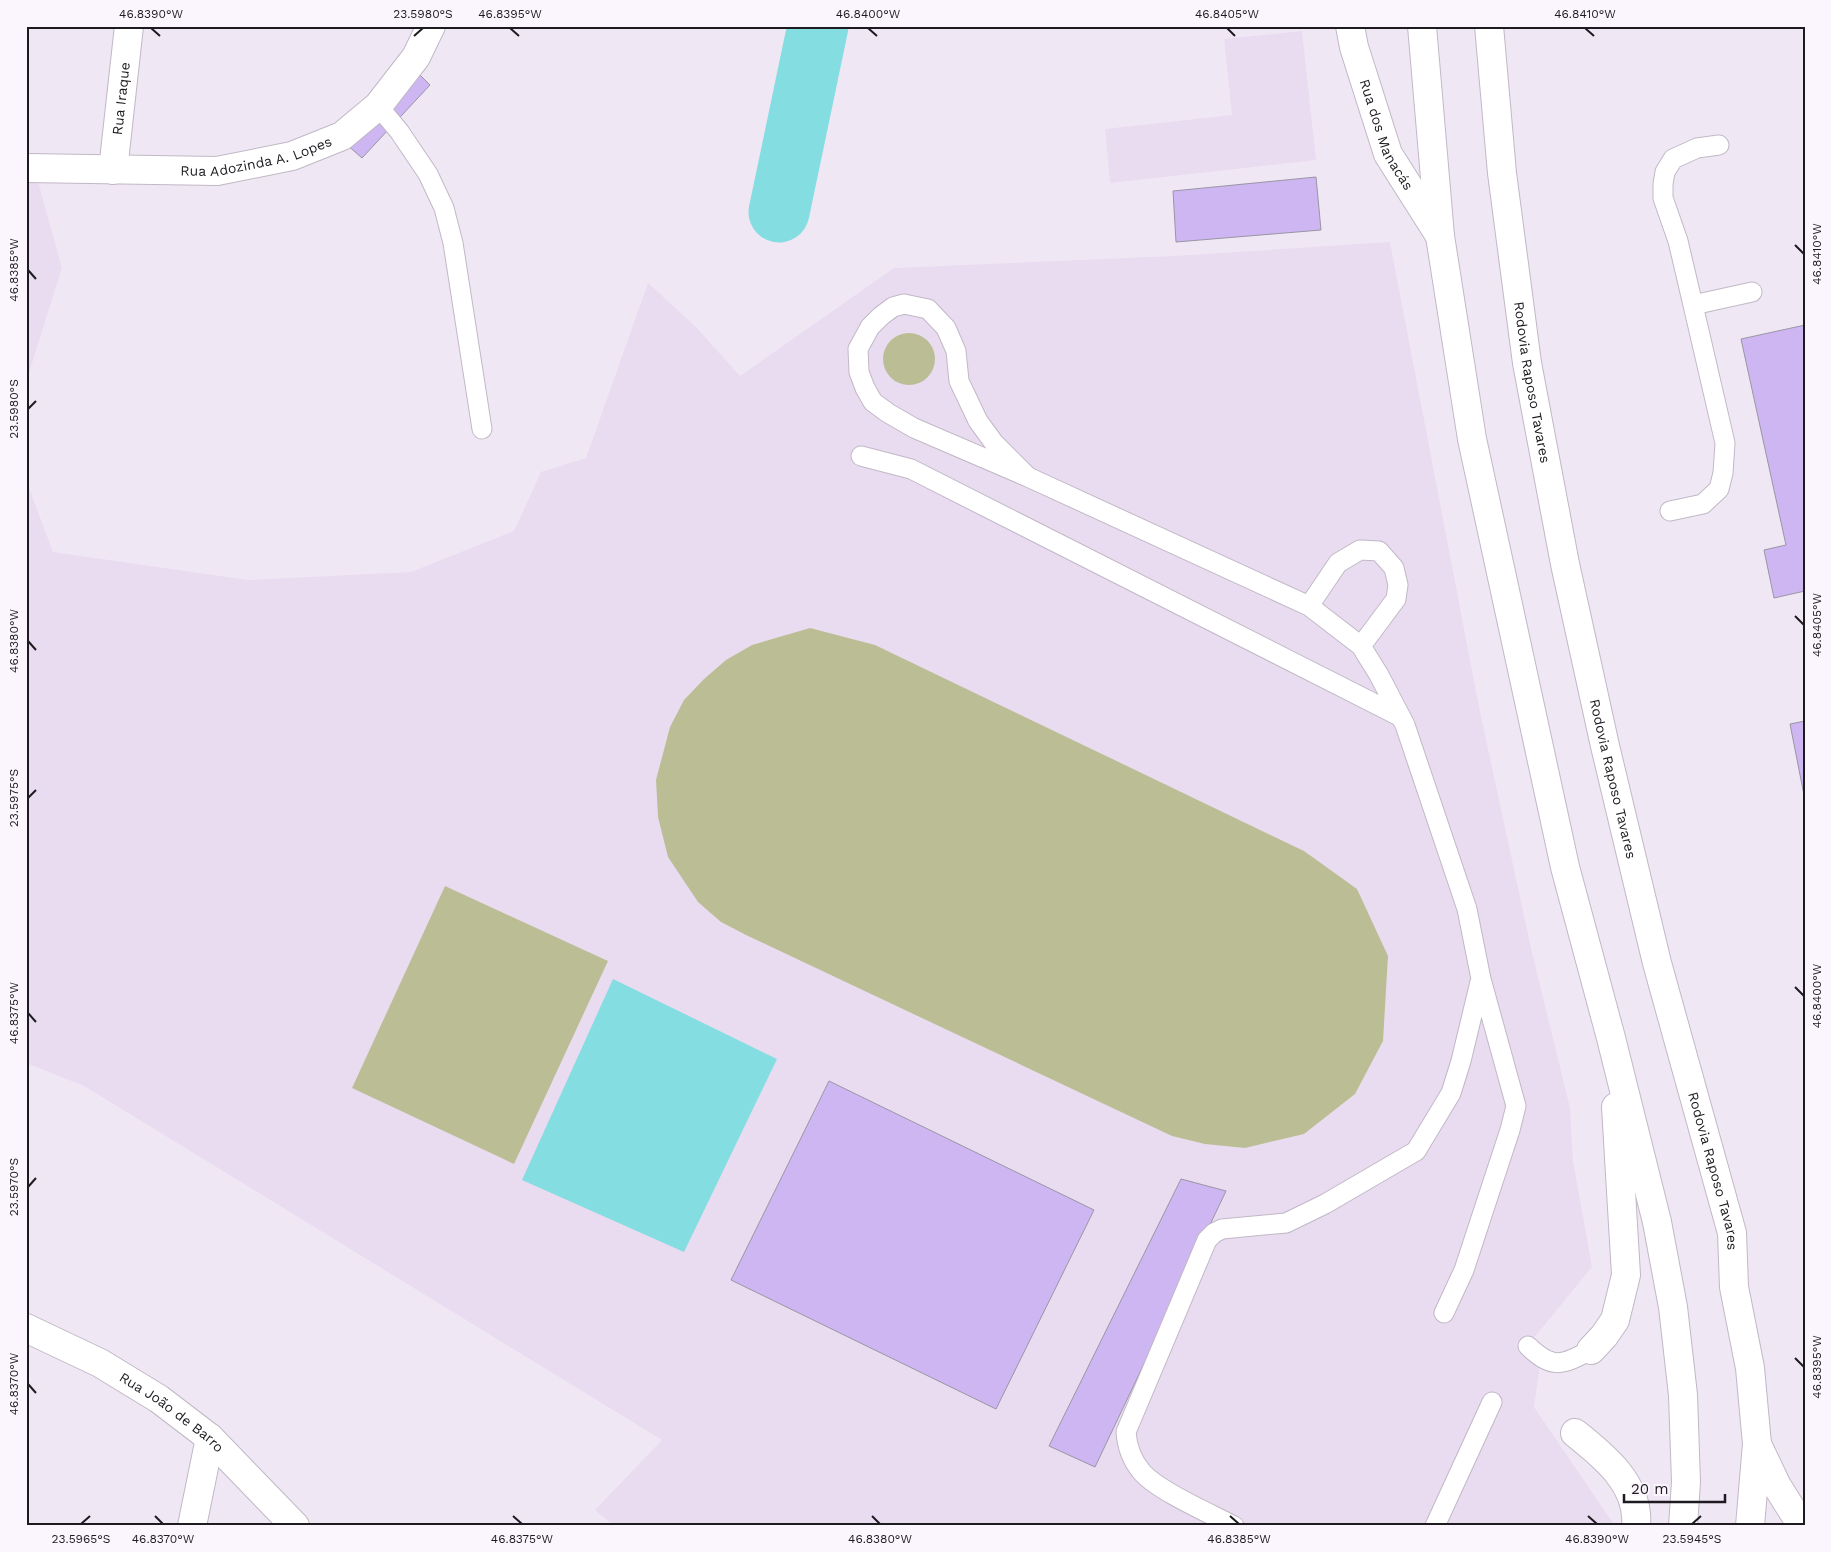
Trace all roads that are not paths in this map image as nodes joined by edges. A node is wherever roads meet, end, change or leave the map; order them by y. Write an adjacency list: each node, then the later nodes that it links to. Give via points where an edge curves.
1 (129, 26): 9 (main road, Rua Iraque)
2 (430, 26): 6 (main road, Rua Adozinda A. Lopes, via 416,57)
3 (1350, 26): 10 (main road, Rua dos Manacás, via 1388,154)
4 (1422, 26): 10 (main road)
5 (1489, 26): 29 (main road, Rodovia Raposo Tavares, via 1502,173 1527,363 1565,564 1605,746 1655,954 1732,1233 1734,1287 1750,1368)
6 (378, 106): 9 (main road, Rua Adozinda A. Lopes, via 342,136 292,156 217,171); 13 (lane, via 428,174 444,208 453,243)
7 (1719, 146): 12 (lane, via 1697,148 1673,159 1665,172 1664,198 1678,241)
8 (26, 168): 9 (main road, Rua Adozinda A. Lopes)
9 (113, 170)
10 (1440, 236): 21 (main road, via 1472,439 1564,866)
11 (1752, 292): 12 (lane)
12 (1692, 305): 16 (lane, via 1725,443 1723,473 1719,489 1703,504)
13 (482, 429)
14 (861, 456): 19 (lane, via 911,469)
15 (1028, 477): 15 (lane, via 994,443 978,420 959,381 956,351 946,328 928,309 904,304 881,316 870,327 858,349 859,372 873,402 914,428); 17 (lane)
16 (1670, 511)
17 (1309, 606): 18 (lane); 18 (lane, via 1338,563 1360,550 1379,551 1394,568 1398,585 1396,599)
18 (1361, 646): 19 (lane)
19 (1401, 717): 20 (lane, via 1467,909)
20 (1481, 979): 22 (lane, via 1516,1106 1464,1270); 32 (lane, via 1451,1093 1416,1152 1286,1223 1222,1229 1207,1240 1126,1432 1127,1445 1141,1472 1165,1490)
21 (1611, 1038): 25 (main road, via 1626,1275 1615,1320); 35 (main road, via 1657,1222 1673,1307 1683,1395 1686,1482)
22 (1444, 1313)
23 (26, 1328): 28 (main road, Rua João de Barro, via 100,1363 159,1399)
24 (1528, 1346): 25 (lane, via 1541,1358 1561,1364)
25 (1591, 1350)
26 (1492, 1402): 33 (lane)
27 (1576, 1433): 34 (main road, via 1622,1476 1633,1497)
28 (210, 1438): 30 (main road); 31 (main road, Rua João de Barro)
29 (1757, 1444): 36 (main road, Rodovia Raposo Tavares); 37 (main road, via 1777,1486)
30 (192, 1526)
31 (295, 1526)
32 (1234, 1526)
33 (1435, 1526)
34 (1636, 1526)
35 (1683, 1526)
36 (1750, 1526)
37 (1802, 1526)

